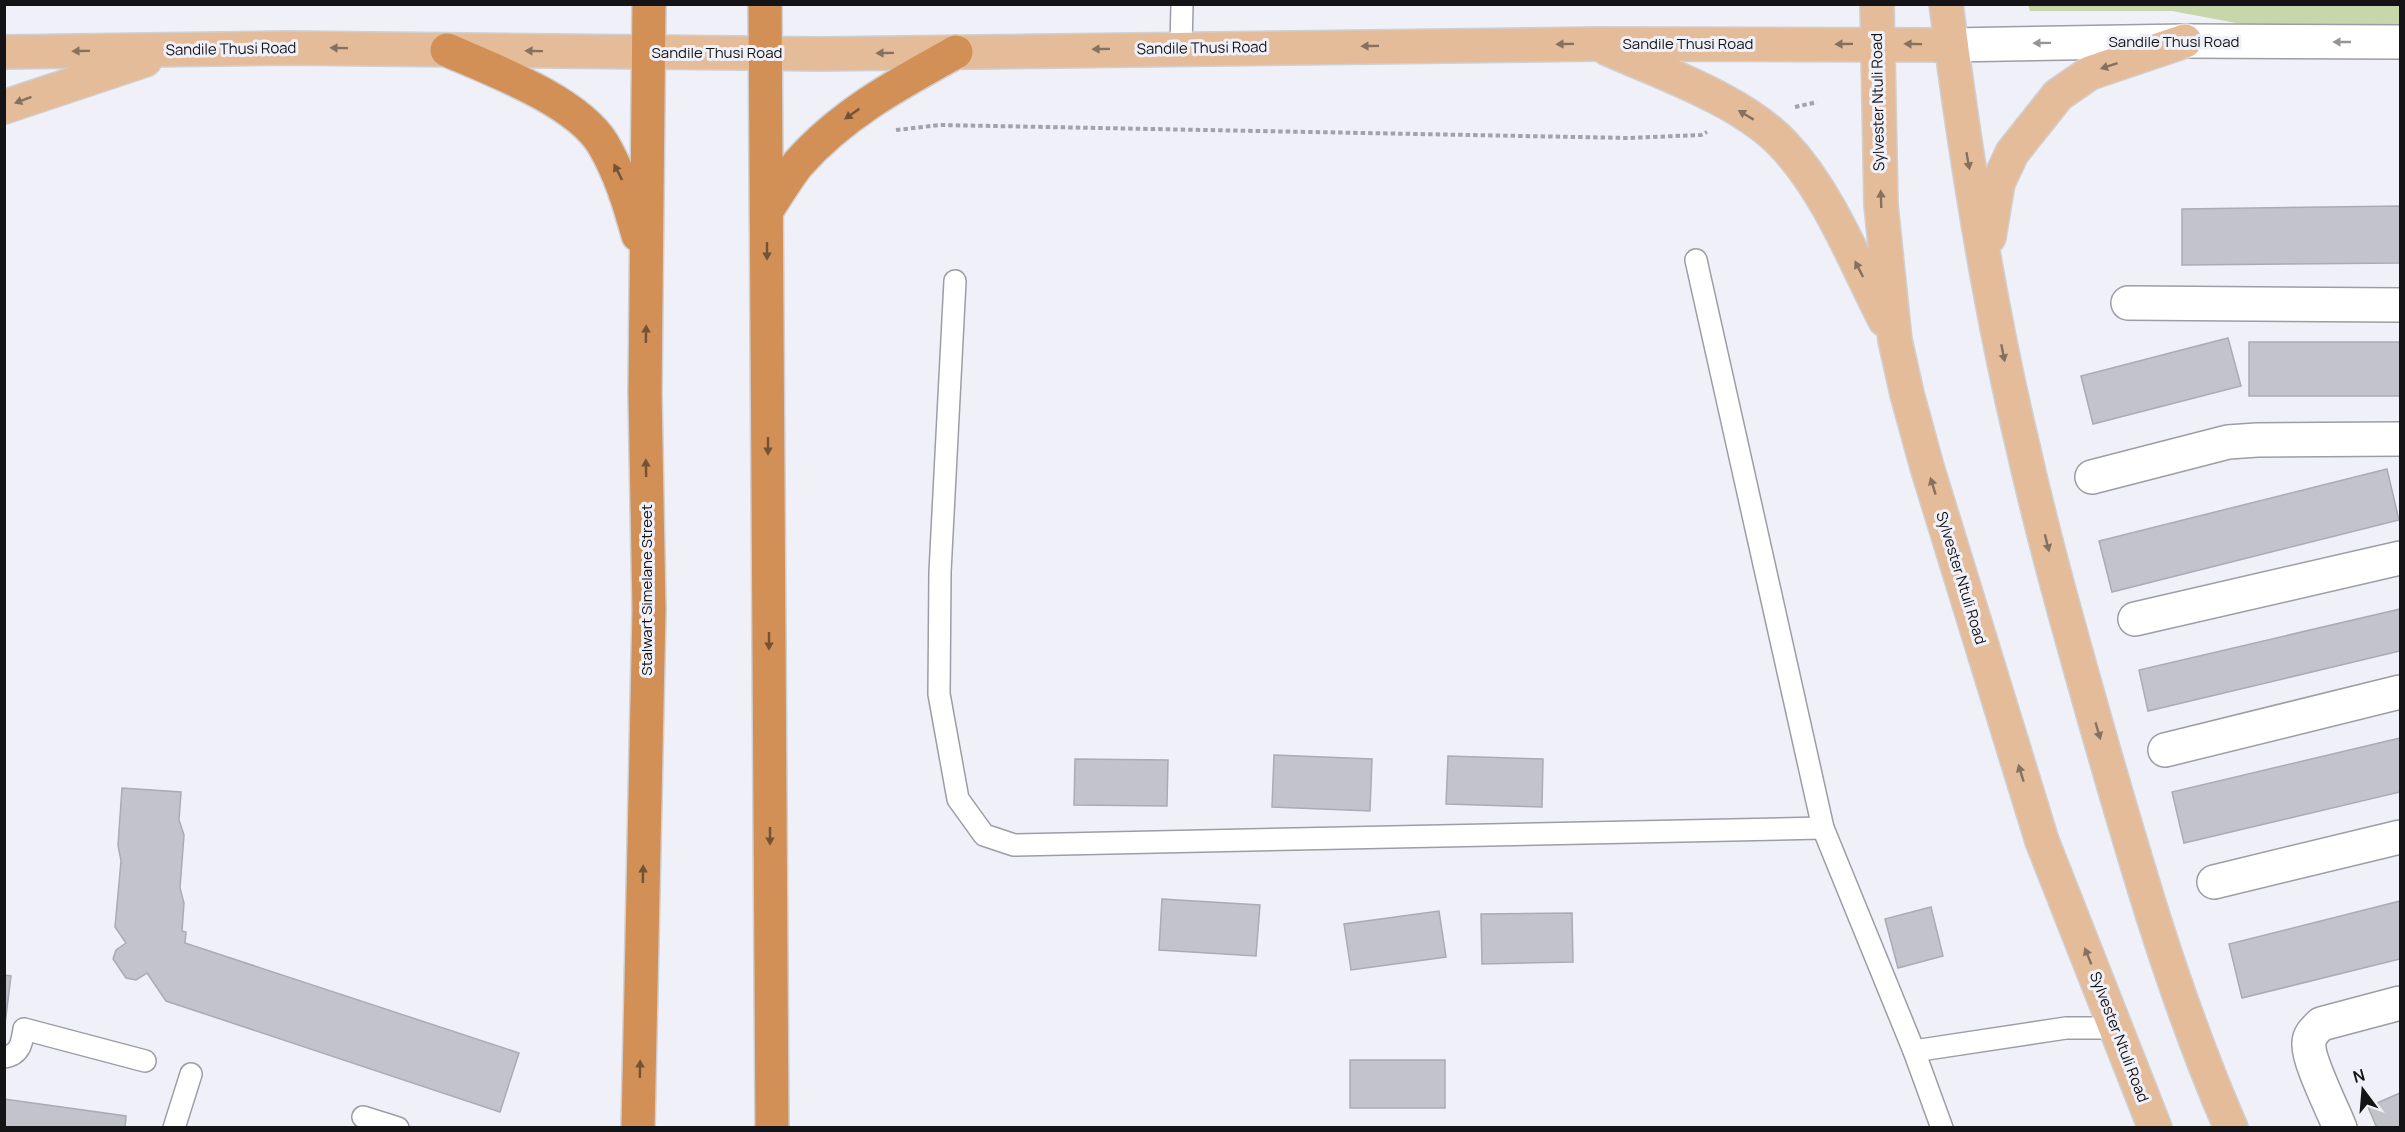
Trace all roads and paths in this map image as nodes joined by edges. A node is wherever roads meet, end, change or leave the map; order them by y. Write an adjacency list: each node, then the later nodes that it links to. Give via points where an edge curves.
1 (649, 4): 15 (highway, Stalwart Simelane Street)
2 (765, 4): 17 (highway)
3 (1182, 4): 11 (lane)
4 (1877, 4): 8 (main road, Sylvester Ntuli Road)
5 (1946, 4): 10 (main road)
6 (2185, 41): 7 (street, Sandile Thusi Road, one-way to 6); 10 (street, Sandile Thusi Road, one-way to 10); 24 (main road, one-way to 24, via 2090,73 2058,95 2012,153 1998,183)
7 (2400, 42)
8 (1876, 43): 9 (main road, Sandile Thusi Road, one-way to 9); 10 (main road, Sandile Thusi Road, one-way to 8); 29 (main road, Sylvester Ntuli Road, one-way to 8, via 1881,206)
9 (1597, 44): 11 (main road, Sandile Thusi Road, one-way to 11); 20 (main road, one-way to 9)
10 (1951, 45): 24 (main road, one-way to 24)
11 (1181, 48): 16 (main road, Sandile Thusi Road, one-way to 16)
12 (178, 49): 13 (main road, Sandile Thusi Road, one-way to 12); 14 (main road, Sandile Thusi Road, one-way to 14); 19 (main road, one-way to 19)
13 (447, 50): 15 (main road, Sandile Thusi Road, one-way to 13); 25 (highway, one-way to 13, via 622,181 602,142 576,114 514,79)
14 (4, 52)
15 (649, 52): 17 (main road, Sandile Thusi Road); 25 (highway, Stalwart Simelane Street)
16 (956, 52): 17 (main road, Sandile Thusi Road, one-way to 17); 22 (highway, one-way to 22, via 882,93 841,122 796,167)
17 (766, 53): 22 (highway)
18 (1817, 102): 20 (path)
19 (4, 107)
20 (1751, 117): 21 (path, via 1701,135 1629,138 940,125); 29 (main road, one-way to 20, via 1809,176 1784,144)
21 (894, 130)
22 (767, 210): 49 (highway, one-way to 49)
23 (1696, 260): 36 (lane)
24 (1985, 260): 52 (main road, one-way to 52, via 2022,446 2069,628 2136,864)
25 (648, 268): 48 (highway, Stalwart Simelane Street, one-way to 25, via 649,610 645,393)
26 (955, 281): 36 (lane, via 940,572 939,694 958,799 984,835 1014,845)
27 (2128, 303): 28 (street)
28 (2400, 305)
29 (1895, 340): 40 (main road, Sylvester Ntuli Road, one-way to 29, via 2042,841 1927,467)
30 (2400, 439): 31 (street, via 2228,442)
31 (2092, 477)
32 (2400, 558): 33 (street)
33 (2135, 619)
34 (2400, 692): 35 (street)
35 (2165, 750)
36 (1823, 828): 41 (lane)
37 (2400, 837): 38 (street)
38 (2214, 882)
39 (2400, 1003): 53 (street, via 2321,1024 2308,1041)
40 (2116, 1028): 41 (lane, via 2066,1028); 51 (main road, Sylvester Ntuli Road)
41 (1914, 1051): 50 (lane)
42 (4, 1057): 43 (lane, via 18,1051 24,1029)
43 (145, 1061)
44 (191, 1074): 46 (lane)
45 (363, 1117): 47 (lane)
46 (174, 1128)
47 (398, 1128)
48 (638, 1128)
49 (772, 1128)
50 (1942, 1128)
51 (2155, 1128)
52 (2231, 1128)
53 (2340, 1128)

